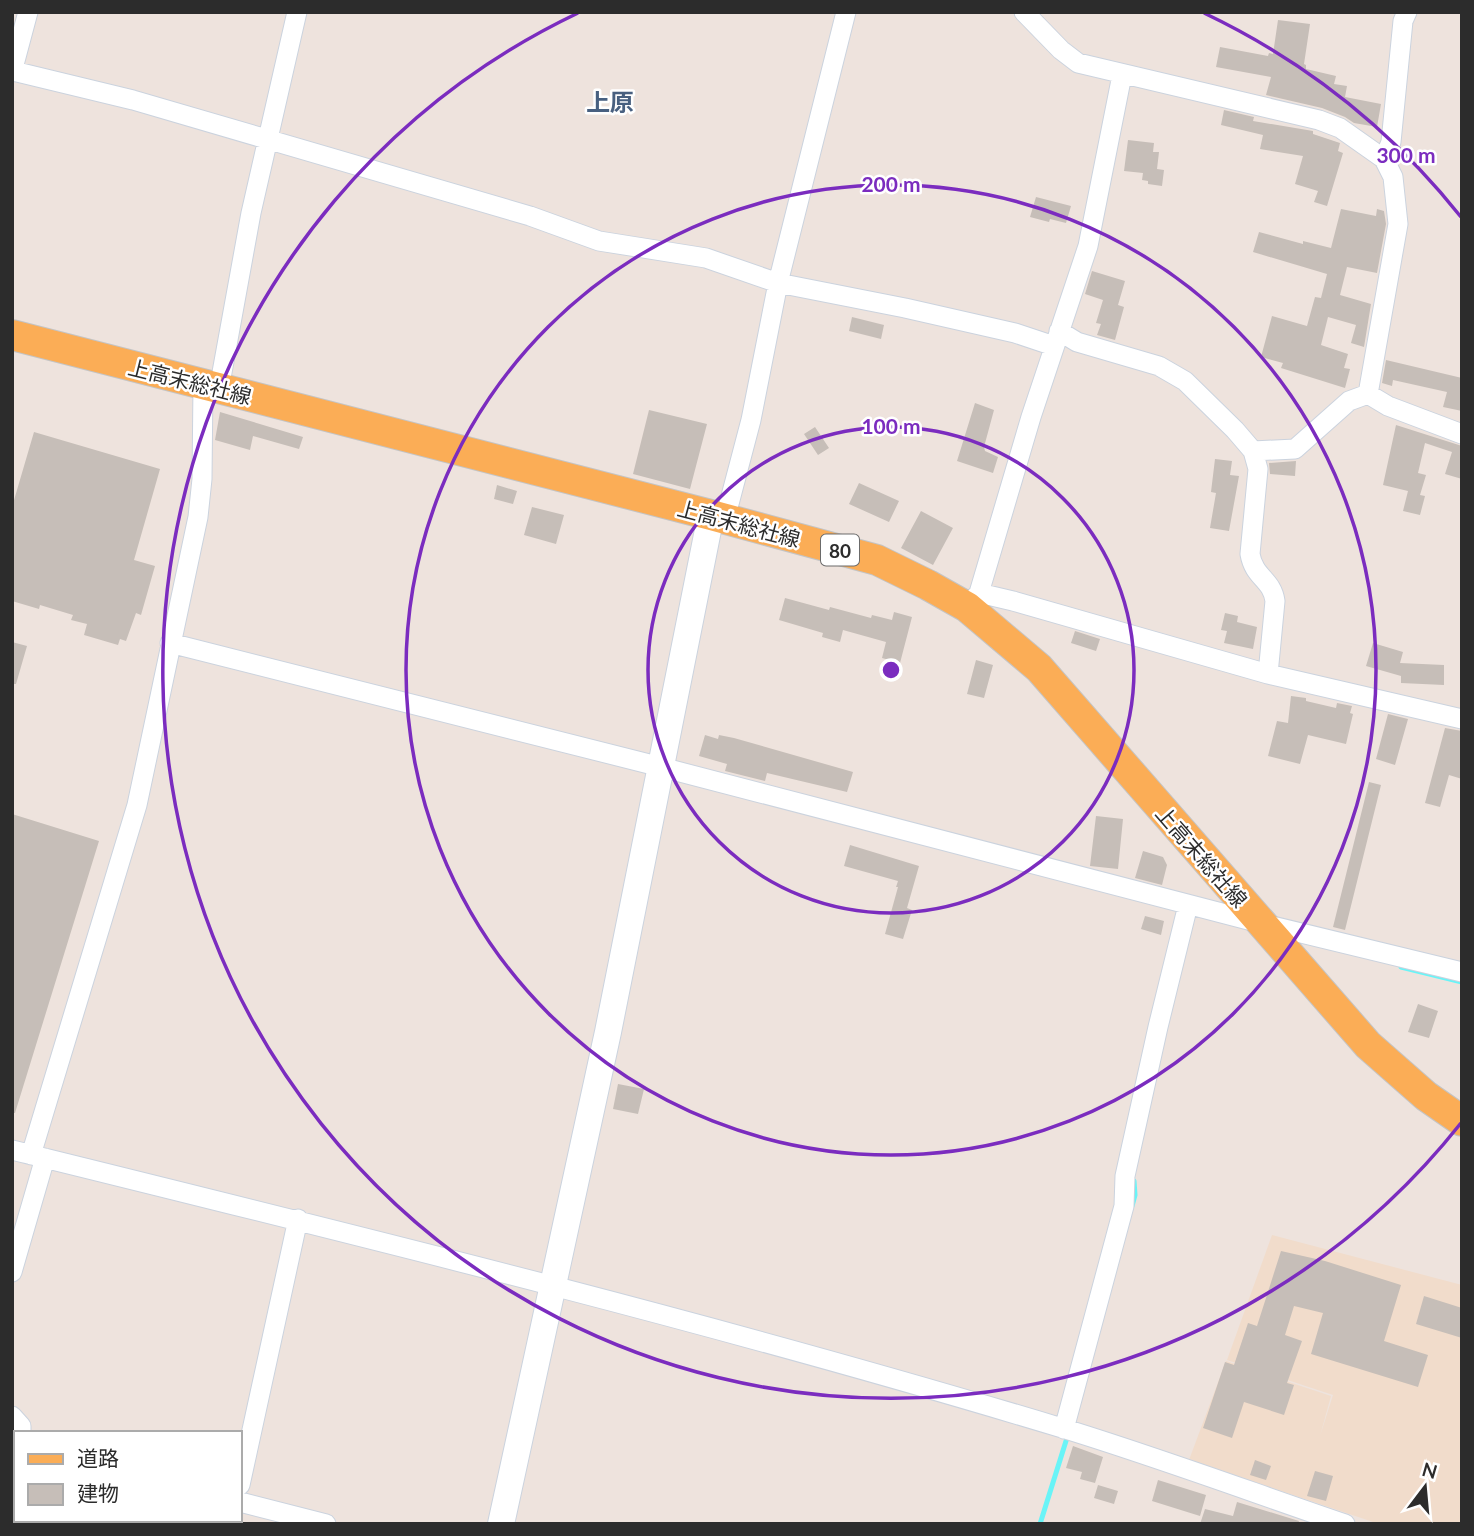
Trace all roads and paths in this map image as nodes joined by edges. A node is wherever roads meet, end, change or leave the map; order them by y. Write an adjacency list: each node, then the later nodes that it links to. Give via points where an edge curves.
1 (28, 12): 6 (street)
2 (298, 12): 8 (street)
3 (846, 12): 10 (street)
4 (1024, 12): 7 (street, via 1078,63)
5 (1408, 12): 9 (street, via 1403,21 1391,142)
6 (12, 72): 8 (street, via 133,100)
7 (1122, 75): 9 (street, via 1319,120 1340,128); 12 (street, via 1088,246)
8 (270, 140): 10 (street, via 600,241 706,258); 13 (street)
9 (1384, 159): 14 (street, via 1393,177 1398,224)
10 (778, 283): 12 (street); 17 (street, via 751,420)
11 (12, 335): 13 (main road, 上高末総社線 / 80)
12 (1057, 339): 16 (street, via 1159,366 1185,380); 18 (street)
13 (211, 387): 17 (main road, 上高末総社線 / 80); 19 (street, via 198,517)
14 (1367, 394): 15 (street, via 1388,407); 16 (street, via 1349,401 1295,449)
15 (1462, 433)
16 (1253, 451): 20 (street, via 1258,469 1250,554 1252,566 1274,591 1275,601)
17 (718, 517): 18 (main road, 上高末総社線 / 80, via 877,560); 22 (street)
18 (973, 600): 20 (street); 24 (main road, 上高末総社線 / 80, via 1039,668)
19 (170, 643): 22 (street); 27 (street, via 136,805)
20 (1268, 674): 21 (street)
21 (1462, 719)
22 (661, 767): 23 (street); 30 (street)
23 (1188, 905): 24 (street); 32 (street, via 1125,1177 1124,1206)
24 (1260, 923): 25 (street); 26 (main road, 上高末総社線 / 80, via 1368,1045)
25 (1462, 972)
26 (1462, 1121)
27 (29, 1154): 28 (street); 29 (street)
28 (298, 1219): 30 (street); 34 (street)
29 (12, 1272)
30 (554, 1286): 32 (street); 37 (street)
31 (18, 1425): 33 (street)
32 (1064, 1429): 38 (street)
33 (34, 1431)
34 (242, 1476)
35 (242, 1503): 36 (street)
36 (326, 1524)
37 (501, 1524)
38 (1345, 1524)

